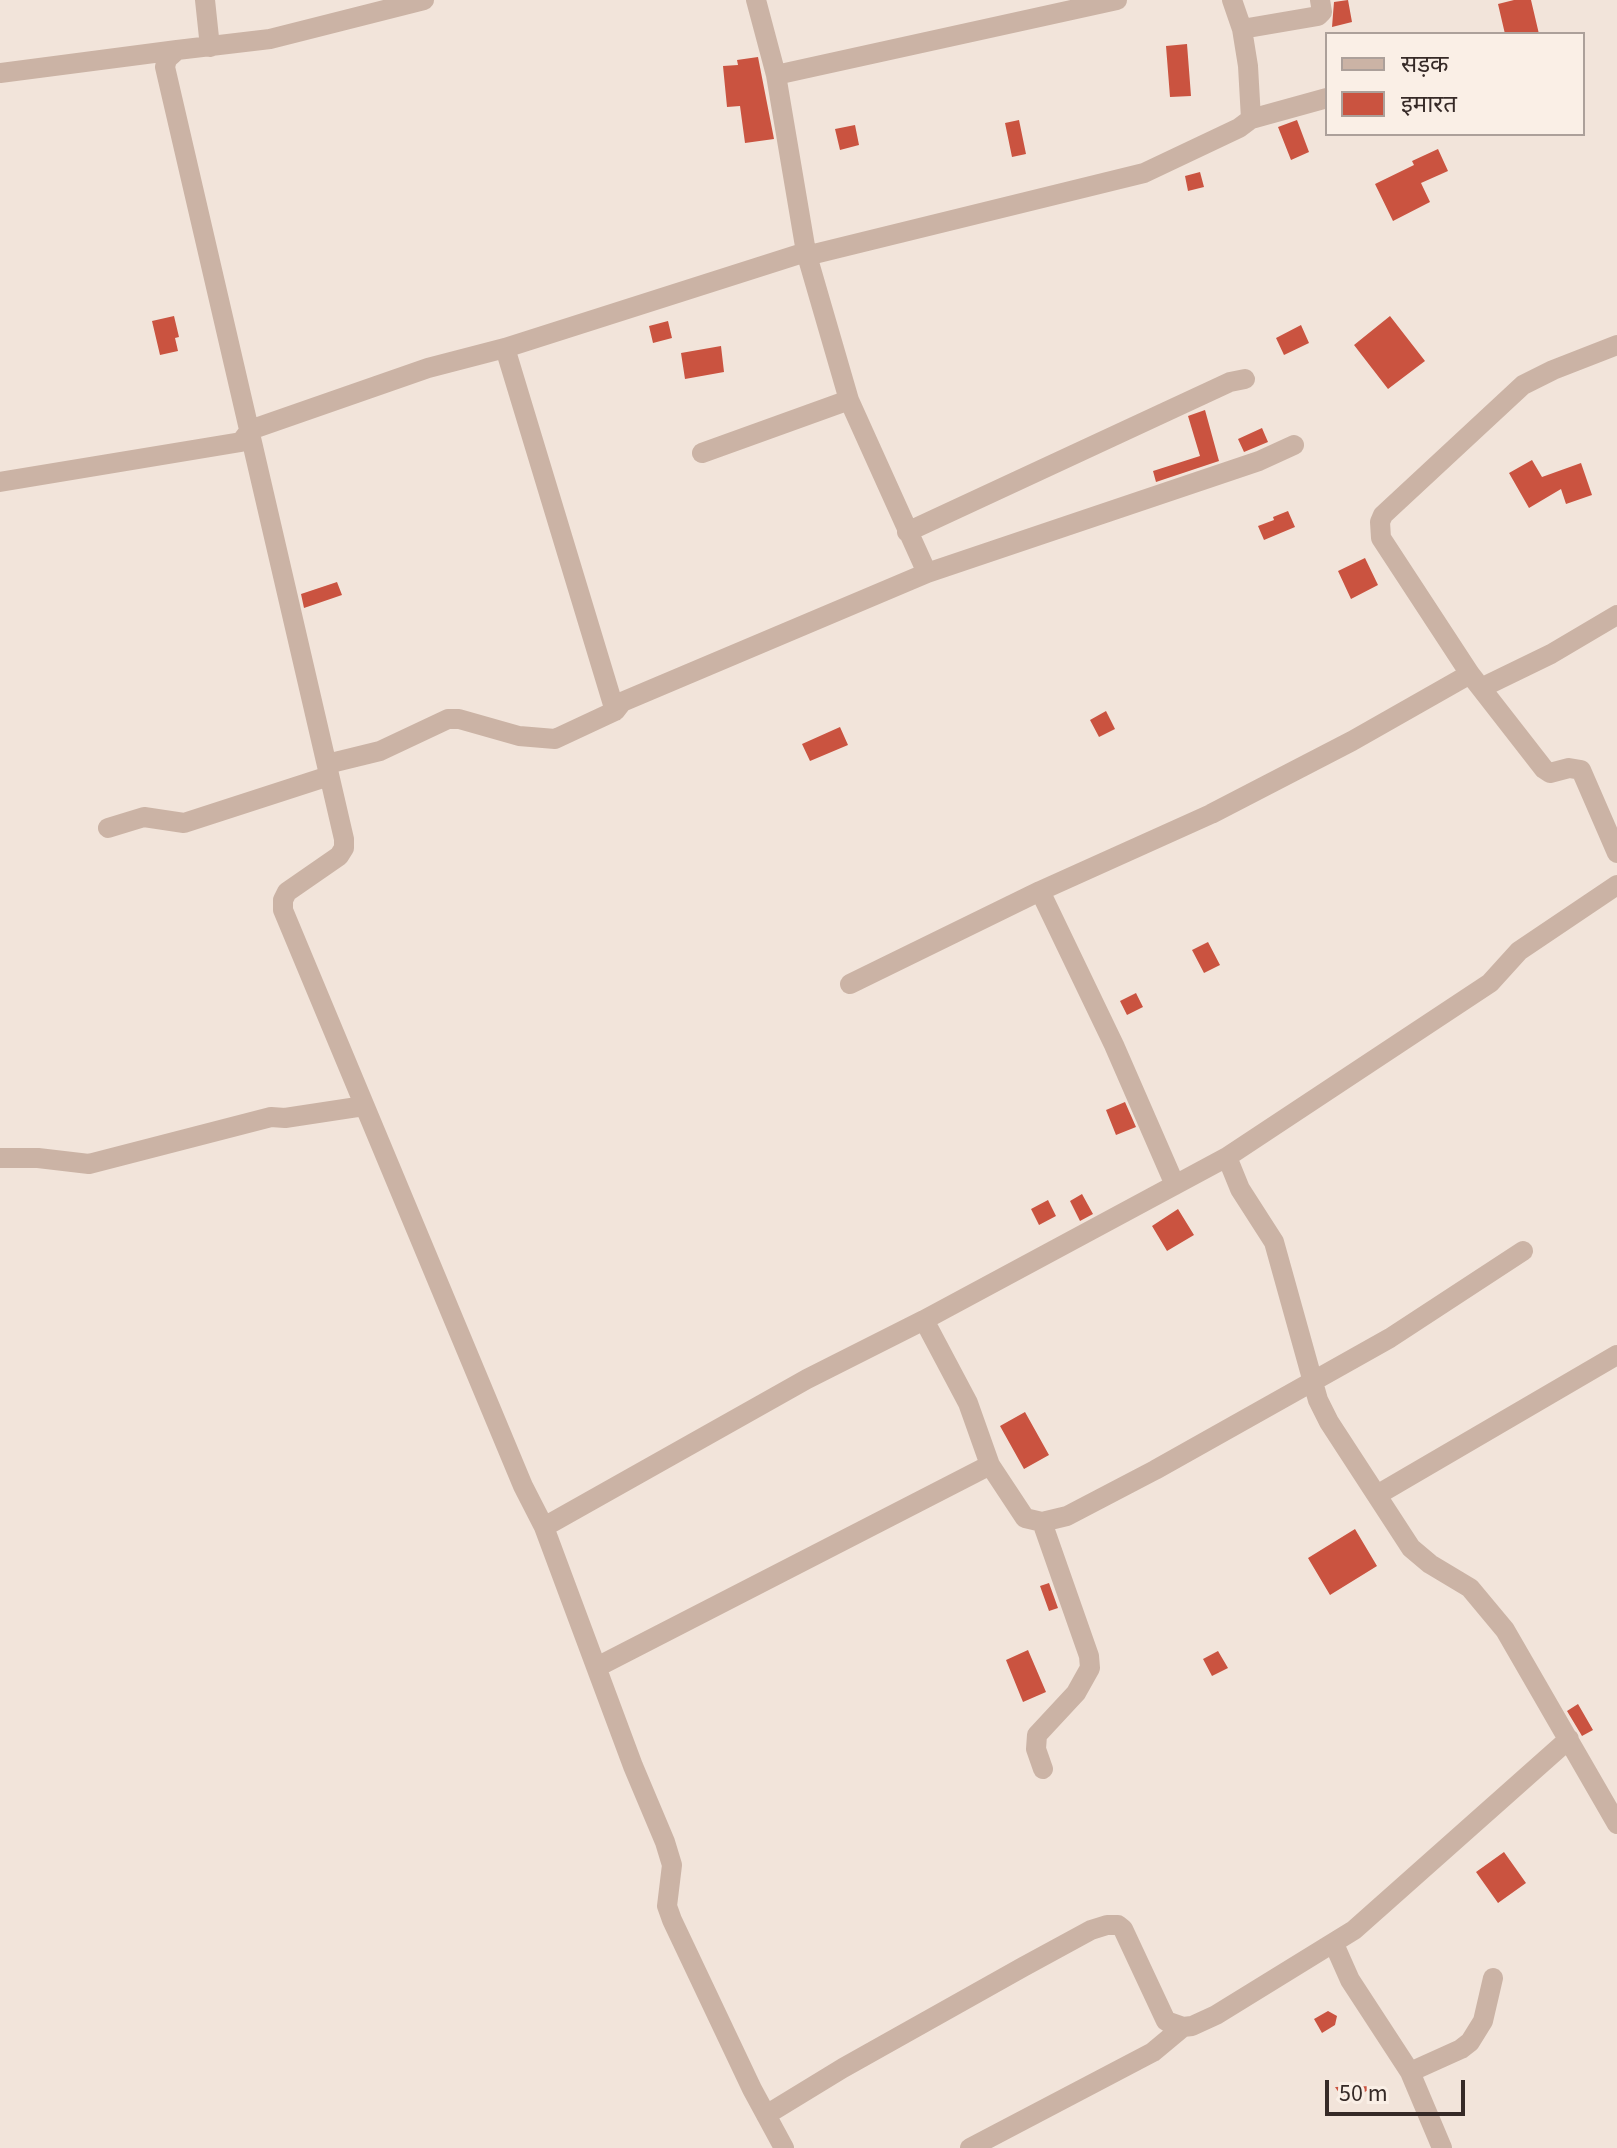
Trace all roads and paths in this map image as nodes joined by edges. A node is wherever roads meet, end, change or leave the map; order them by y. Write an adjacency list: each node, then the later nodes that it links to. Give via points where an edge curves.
1 (205, 0): 8 (street)
2 (424, 0): 8 (street, via 270,39)
3 (756, 0): 11 (street)
4 (1117, 0): 11 (street)
5 (1232, 0): 7 (street)
6 (1320, 0): 7 (street, via 1318,16)
7 (1242, 29): 13 (street)
8 (210, 47): 9 (street)
9 (177, 50): 10 (street); 19 (street, via 165,67)
10 (0, 73)
11 (776, 75): 14 (street)
12 (1325, 99): 13 (street)
13 (1251, 119): 14 (street, via 1144,173)
14 (806, 254): 16 (street); 18 (street)
15 (1617, 345): 26 (street, via 1523,385 1380,522 1381,538)
16 (505, 348): 19 (street, via 428,368); 27 (street)
17 (1245, 379): 23 (street)
18 (849, 400): 21 (street); 23 (street)
19 (250, 430): 22 (street, via 241,442 219,447); 28 (street)
20 (1294, 445): 24 (street)
21 (702, 453)
22 (0, 482)
23 (907, 532): 24 (street)
24 (927, 573): 27 (street, via 622,702)
25 (1617, 615): 26 (street, via 1551,654)
26 (1475, 681): 30 (street, via 1547,772 1581,770); 32 (street, via 1211,814)
27 (615, 711): 28 (street, via 555,739 448,719)
28 (328, 770): 29 (street, via 184,823 144,817); 34 (street, via 344,848 329,865 287,892 283,910)
29 (108, 828)
30 (1615, 845)
31 (1617, 885): 35 (street, via 1519,951 1490,983)
32 (1040, 891): 33 (street); 37 (street)
33 (850, 984)
34 (364, 1106): 36 (street, via 271,1117 89,1164); 45 (street)
35 (1227, 1157): 37 (street); 41 (street, via 1240,1189 1274,1242)
36 (0, 1158)
37 (1175, 1185): 39 (street)
38 (1523, 1251): 41 (street)
39 (924, 1320): 42 (street, via 968,1403); 45 (street, via 807,1379)
40 (1617, 1355): 43 (street)
41 (1313, 1381): 43 (street, via 1329,1422); 44 (street, via 1067,1516)
42 (990, 1465): 44 (street, via 1025,1518); 46 (street)
43 (1377, 1495): 47 (street, via 1411,1548 1480,1597)
44 (1042, 1522): 48 (street, via 1090,1668 1076,1693 1037,1735)
45 (544, 1527): 46 (street)
46 (597, 1667): 54 (street, via 669,1855 667,1906 672,1920)
47 (1569, 1739): 49 (street); 50 (street)
48 (1043, 1769)
49 (1617, 1824)
50 (1334, 1944): 52 (street, via 1216,2015); 53 (street, via 1350,1980)
51 (1493, 1978): 53 (street, via 1483,2021 1470,2042)
52 (1183, 2027): 54 (street, via 1166,2021 1123,1929 1107,1925 1010,1974); 56 (street, via 1153,2052)
53 (1410, 2072): 57 (street)
54 (766, 2115): 55 (street)
55 (784, 2148)
56 (970, 2148)
57 (1442, 2148)

